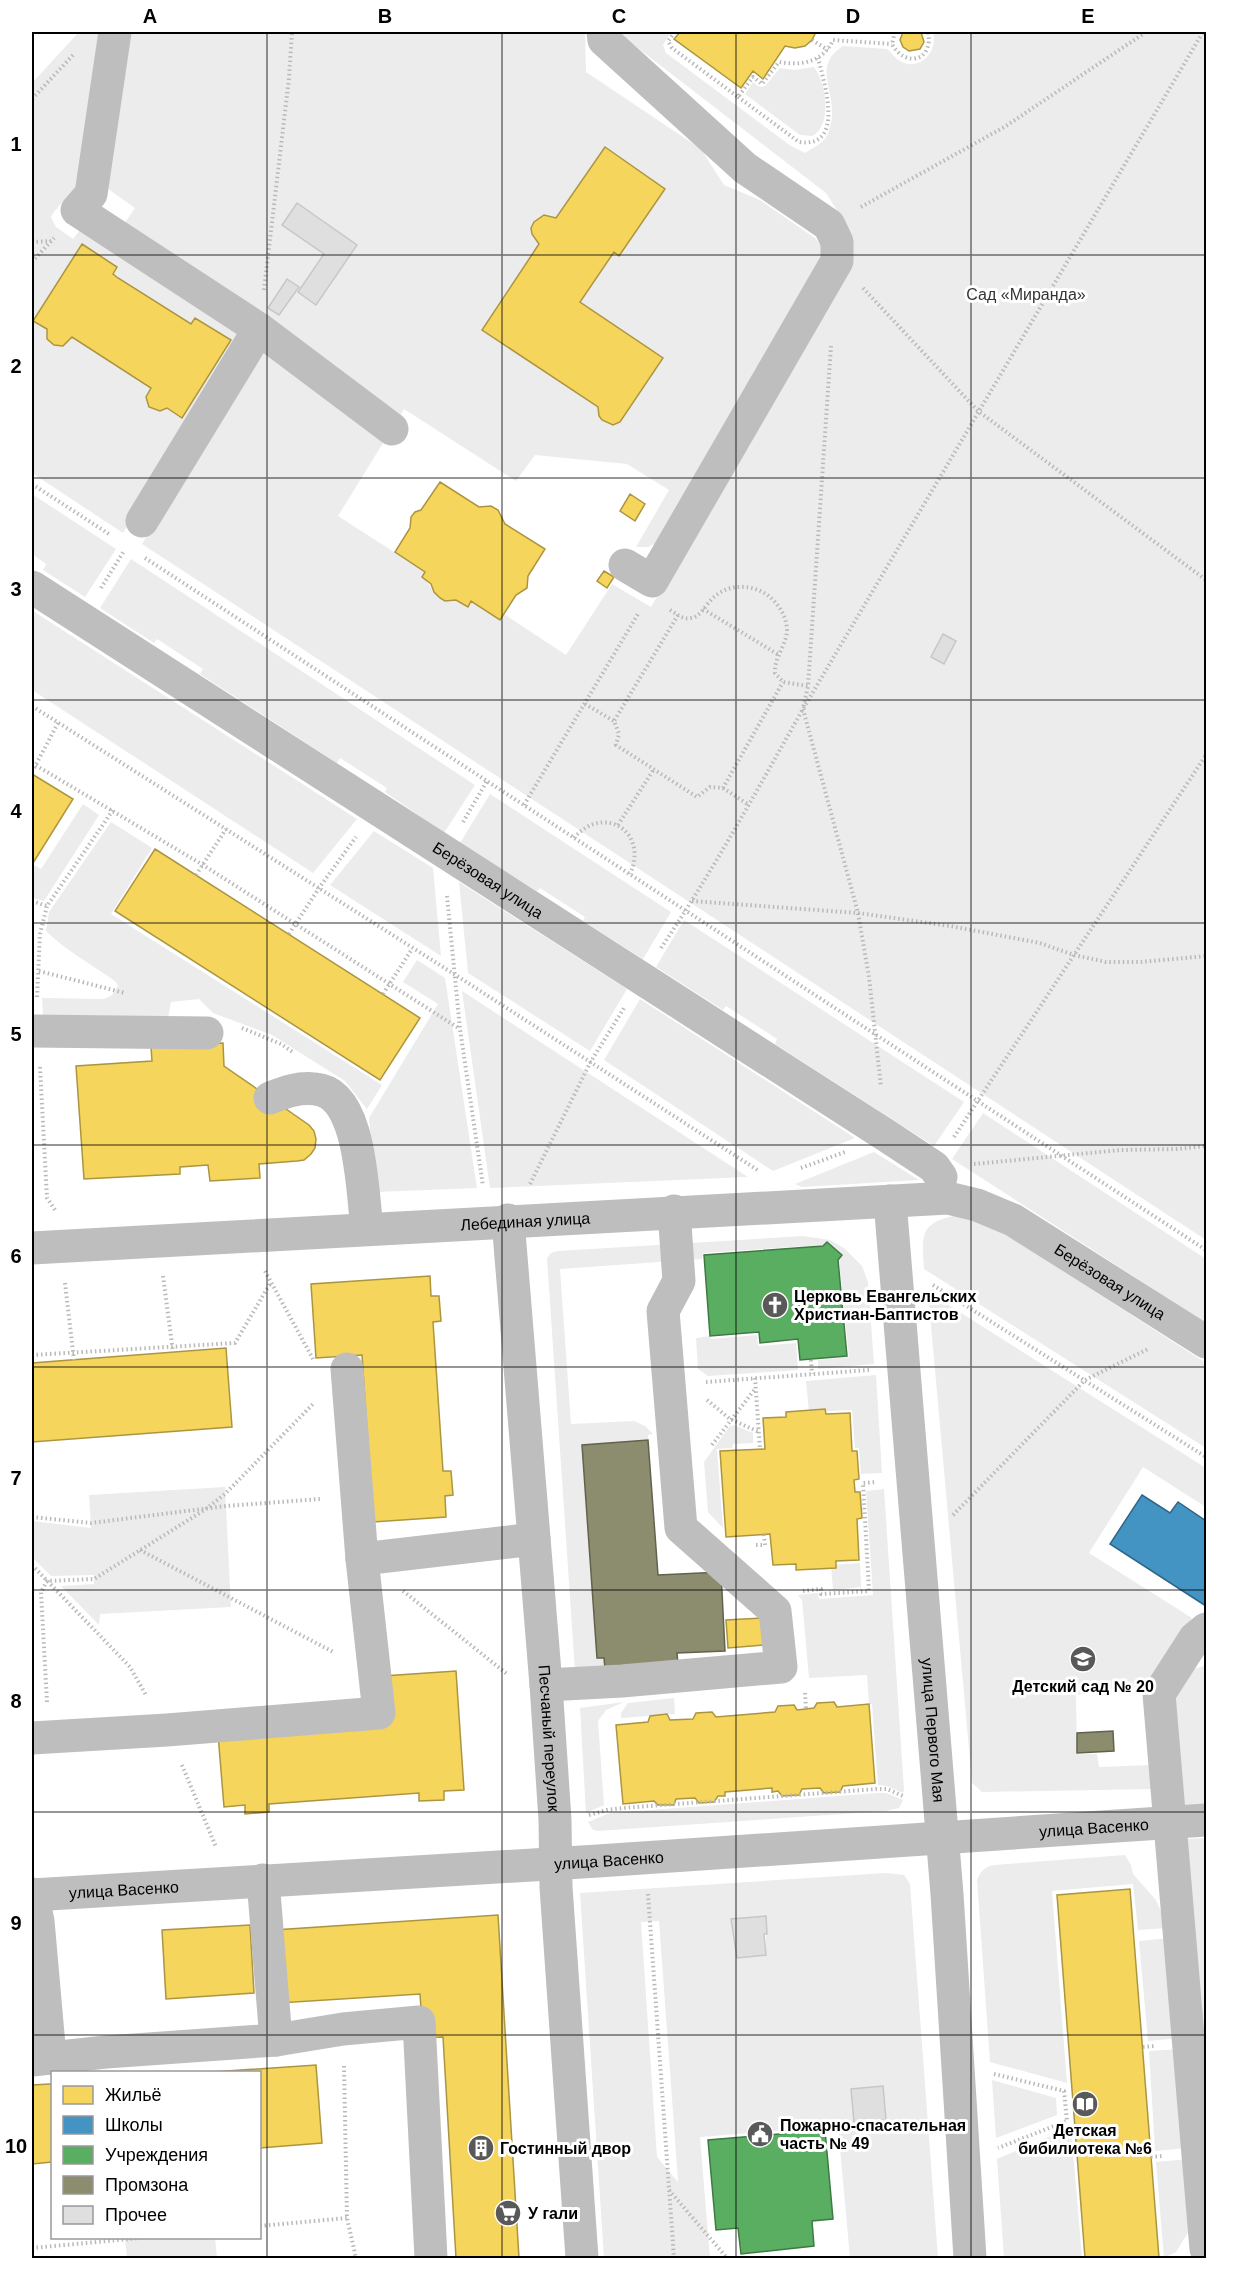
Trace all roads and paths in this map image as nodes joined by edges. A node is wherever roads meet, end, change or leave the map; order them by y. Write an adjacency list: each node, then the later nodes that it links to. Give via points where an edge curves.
1 (115, 32): 20 (street, via 91,194 77,210)
2 (292, 32): 20 (path)
3 (603, 32): 16 (street, via 604,40 743,180)
4 (675, 32): 14 (path, via 668,41 672,48)
5 (895, 32): 10 (path)
6 (928, 32): 10 (path, via 928,50 913,59 896,53)
7 (1146, 32): 16 (path, via 1006,126)
8 (1203, 32): 22 (path)
9 (812, 40): 12 (path)
10 (892, 44): 12 (path, via 833,40)
11 (79, 48): 15 (path)
12 (828, 50): 13 (path)
13 (818, 58): 14 (path, via 799,64 779,62 762,84 753,77); 14 (path, via 830,114 823,135 817,140 799,142)
14 (738, 97)
15 (32, 99)
16 (829, 225): 19 (street, via 837,242)
17 (51, 240): 18 (path)
18 (32, 242)
19 (837, 261): 22 (path); 27 (street)
20 (259, 329): 23 (street); 25 (street)
21 (831, 344): 36 (path)
22 (978, 411): 28 (path); 39 (path)
23 (392, 429)
24 (32, 484): 25 (path)
25 (129, 536): 33 (path)
26 (137, 553): 46 (path)
27 (638, 573): 37 (path, via 649,596)
28 (1206, 580)
29 (32, 586): 33 (street, Берёзовая улица)
30 (703, 609): 31 (path); 34 (path); 34 (path, via 718,593 737,587 765,593 776,602 787,628)
31 (699, 614)
32 (678, 615): 40 (path)
33 (81, 620): 50 (street, Берёзовая улица)
34 (779, 655): 35 (path, via 775,673)
35 (783, 682): 36 (path); 47 (path)
36 (808, 686): 39 (path)
37 (585, 704): 40 (path); 48 (path)
38 (32, 706): 41 (path)
39 (802, 709): 49 (path); 64 (path)
40 (614, 721): 44 (path, via 619,734 616,745)
41 (58, 723): 43 (path); 53 (path)
42 (1206, 755): 68 (path)
43 (34, 764): 45 (path); 51 (path)
44 (654, 769): 47 (path, via 697,796 710,787); 52 (path)
45 (32, 772)
46 (487, 781): 48 (path); 55 (path)
47 (723, 788): 49 (path)
48 (524, 805): 54 (path)
49 (749, 805): 61 (path)
50 (376, 809): 55 (street, Берёзовая улица); 59 (path)
51 (112, 810): 56 (path); 62 (path)
52 (618, 825): 54 (path, via 593,822); 57 (path, via 627,832 636,852)
53 (226, 829): 56 (path); 59 (path)
54 (574, 838): 57 (path)
55 (444, 853): 70 (street, Берёзовая улица)
56 (203, 865): 58 (path); 65 (path)
57 (630, 874): 63 (path)
58 (196, 875)
59 (319, 888): 65 (path); 67 (path)
60 (32, 901): 62 (path)
61 (692, 901): 63 (path); 64 (path)
62 (47, 906): 74 (path, via 40,934)
63 (686, 911): 70 (path); 76 (path)
64 (858, 913): 68 (path, via 999,934); 76 (path)
65 (296, 924): 66 (path); 71 (path)
66 (289, 934)
67 (412, 949): 71 (path); 77 (path)
68 (1074, 955): 69 (path, via 1106,962); 79 (path)
69 (1206, 956)
70 (641, 979): 77 (path); 80 (street, Берёзовая улица)
71 (390, 984): 72 (path); 73 (path)
72 (383, 994)
73 (460, 1029)
74 (34, 1031): 75 (street); 91 (path, via 47,1198)
75 (207, 1033)
76 (874, 1033): 79 (path); 80 (path)
77 (591, 1063): 83 (path); 85 (path)
78 (270, 1098): 90 (street, via 294,1089 317,1088 335,1097 348,1114 359,1156)
79 (979, 1101): 82 (path); 84 (path)
80 (887, 1137): 84 (street, Берёзовая улица)
81 (1206, 1146): 82 (path)
82 (1061, 1155): 84 (path); 92 (path)
83 (760, 1172)
84 (937, 1172)
85 (526, 1193)
86 (890, 1202): 87 (street, Лебединая улица); 89 (street, Лебединая улица, via 948,1198); 93 (street, улица Первого Мая)
87 (674, 1211): 88 (street, Лебединая улица); 130 (street, via 679,1281 663,1311 681,1528 775,1611 781,1667)
88 (508, 1220): 90 (street, Лебединая улица); 123 (street, Песчаный переулок)
89 (1013, 1220): 98 (street, Берёзовая улица)
90 (367, 1228): 91 (street, Лебединая улица)
91 (40, 1236)
92 (1206, 1250)
93 (895, 1260): 109 (path); 135 (street, улица Первого Мая)
94 (162, 1265): 100 (path)
95 (263, 1267): 97 (path)
96 (64, 1271): 101 (path)
97 (271, 1282): 100 (path, via 235,1343); 105 (path, via 319,1369)
98 (1206, 1342)
99 (1155, 1346): 109 (path)
100 (173, 1350): 101 (path)
101 (73, 1353): 102 (path); 103 (path)
102 (32, 1355)
103 (74, 1360)
104 (811, 1360): 107 (path)
105 (347, 1369): 119 (street); 120 (path)
106 (870, 1370): 107 (path)
107 (812, 1374): 108 (path)
108 (755, 1378): 110 (path); 111 (path)
109 (1084, 1380): 117 (path); 122 (path)
110 (704, 1382)
111 (755, 1389): 113 (path); 114 (path)
112 (704, 1398): 113 (path)
113 (730, 1419): 114 (path); 115 (path)
114 (759, 1432): 116 (path)
115 (711, 1446)
116 (760, 1449)
117 (1206, 1457)
118 (881, 1482): 126 (path, via 863,1483 869,1591)
119 (357, 1496): 120 (path); 125 (street)
120 (206, 1509): 121 (path, via 91,1523); 124 (path)
121 (32, 1517)
122 (950, 1518)
123 (534, 1539): 125 (street); 130 (street, Песчаный переулок)
124 (140, 1550): 128 (path); 131 (path, via 94,1579 47,1581 41,1592)
125 (362, 1559): 128 (street); 129 (path)
126 (799, 1592)
127 (1206, 1629): 134 (street, via 1195,1638 1159,1694)
128 (375, 1675): 131 (street, via 379,1713)
129 (513, 1678)
130 (546, 1685): 136 (street, Песчаный переулок)
131 (40, 1737)
132 (909, 1799): 133 (path, via 887,1789 876,1789 623,1808)
133 (580, 1818)
134 (1187, 1821): 135 (street, улица Васенко); 150 (street)
135 (942, 1837): 136 (street, улица Васенко); 156 (street, улица Первого Мая)
136 (555, 1862): 137 (street, улица Васенко); 153 (street, Песчаный переулок)
137 (263, 1880): 139 (street, улица Васенко); 141 (street)
138 (648, 1891): 145 (path)
139 (32, 1895): 142 (street, via 38,1921)
140 (343, 2029): 141 (street); 146 (path); 152 (street, via 419,2022)
141 (276, 2040): 142 (street)
142 (41, 2059)
143 (985, 2071): 144 (path, via 1064,2091 1066,2121)
144 (991, 2151)
145 (669, 2189): 154 (path); 155 (path)
146 (347, 2218): 147 (path); 151 (path)
147 (261, 2226)
148 (129, 2239): 149 (path)
149 (32, 2248)
150 (1206, 2248)
151 (356, 2259)
152 (431, 2259)
153 (582, 2259)
154 (674, 2259)
155 (727, 2259)
156 (970, 2259)

